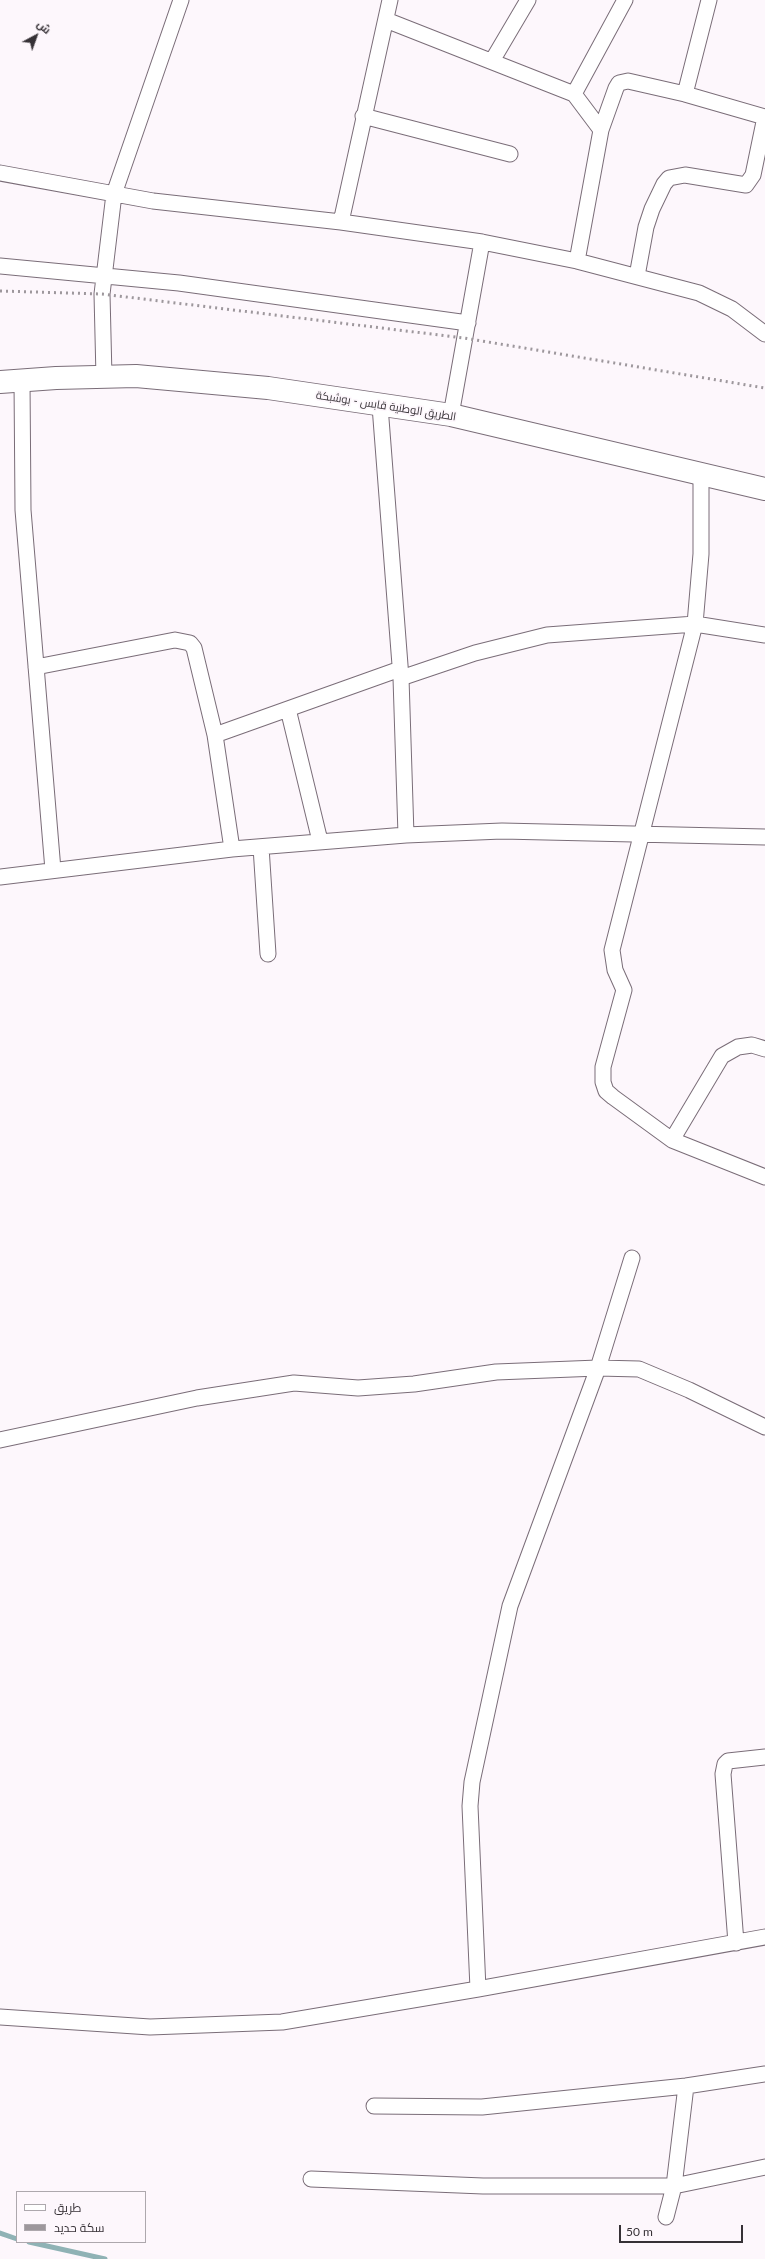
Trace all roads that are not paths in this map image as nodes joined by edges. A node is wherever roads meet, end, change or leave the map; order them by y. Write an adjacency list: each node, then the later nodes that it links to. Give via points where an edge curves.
1 (181, 0): 15 (street)
2 (390, 0): 6 (street)
3 (528, 0): 7 (street)
4 (625, 0): 8 (street)
5 (709, 0): 9 (street)
6 (386, 20): 7 (street); 10 (street)
7 (492, 61): 8 (street)
8 (574, 94): 12 (street)
9 (685, 94): 11 (street); 12 (street, via 628,81 619,83)
10 (363, 116): 13 (street); 16 (street)
11 (765, 117): 21 (street, via 753,175 746,185 684,175 669,178 664,184 646,227)
12 (601, 130): 18 (street)
13 (510, 154)
14 (0, 173): 15 (street)
15 (114, 194): 16 (street, via 153,201); 20 (street)
16 (341, 222): 17 (street)
17 (482, 242): 18 (street); 22 (street)
18 (577, 261): 21 (street)
19 (0, 266): 20 (street)
20 (104, 276): 22 (street, via 179,283); 24 (street)
21 (637, 276): 23 (street, via 699,293 732,309)
22 (468, 323): 28 (street)
23 (765, 334)
24 (104, 377): 25 (main road, الطريق الوطنية قابس - بوشبكة); 27 (main road, الطريق الوطنية قابس - بوشبكة, via 136,376 268,388)
25 (22, 381): 26 (main road, الطريق الوطنية قابس - بوشبكة); 33 (street, via 23,510)
26 (0, 382)
27 (380, 406): 28 (main road, الطريق الوطنية قابس - بوشبكة); 34 (street)
28 (451, 415): 29 (main road, الطريق الوطنية قابس - بوشبكة)
29 (701, 473): 30 (main road, الطريق الوطنية قابس - بوشبكة); 31 (street, via 702,554)
30 (765, 489)
31 (695, 624): 32 (street); 34 (street, via 547,635); 37 (street)
32 (765, 635)
33 (36, 667): 36 (street, via 184,640 194,648); 43 (street)
34 (400, 673): 35 (street); 38 (street)
35 (288, 709): 36 (street); 40 (street)
36 (215, 734): 42 (street)
37 (642, 833): 38 (street, via 502,831); 39 (street); 47 (street, via 612,950 615,970 624,990 603,1068 603,1082 606,1091)
38 (406, 835): 40 (street)
39 (765, 837)
40 (320, 841): 41 (street)
41 (261, 847): 42 (street); 45 (street)
42 (232, 849): 43 (street)
43 (53, 870): 44 (street)
44 (0, 877)
45 (268, 954)
46 (765, 1048): 47 (street, via 752,1045 738,1046 722,1056)
47 (672, 1140): 48 (street)
48 (765, 1177)
49 (632, 1258): 50 (street)
50 (598, 1368): 51 (street, via 639,1369 690,1390); 52 (street, via 496,1372 414,1384 358,1388 294,1383 197,1398); 56 (street, via 510,1606 472,1782 470,1806)
51 (765, 1428)
52 (1, 1437)
53 (765, 1757): 55 (street, via 728,1761 723,1774)
54 (765, 1937): 55 (street)
55 (736, 1943): 56 (street)
56 (478, 1990): 57 (street, via 282,2022 150,2027)
57 (0, 2017)
58 (765, 2074): 59 (street)
59 (686, 2086): 60 (street, via 482,2107); 63 (street)
60 (374, 2106)
61 (765, 2167): 63 (street)
62 (311, 2179): 63 (street, via 483,2186)
63 (674, 2186): 64 (street)
64 (666, 2217)

